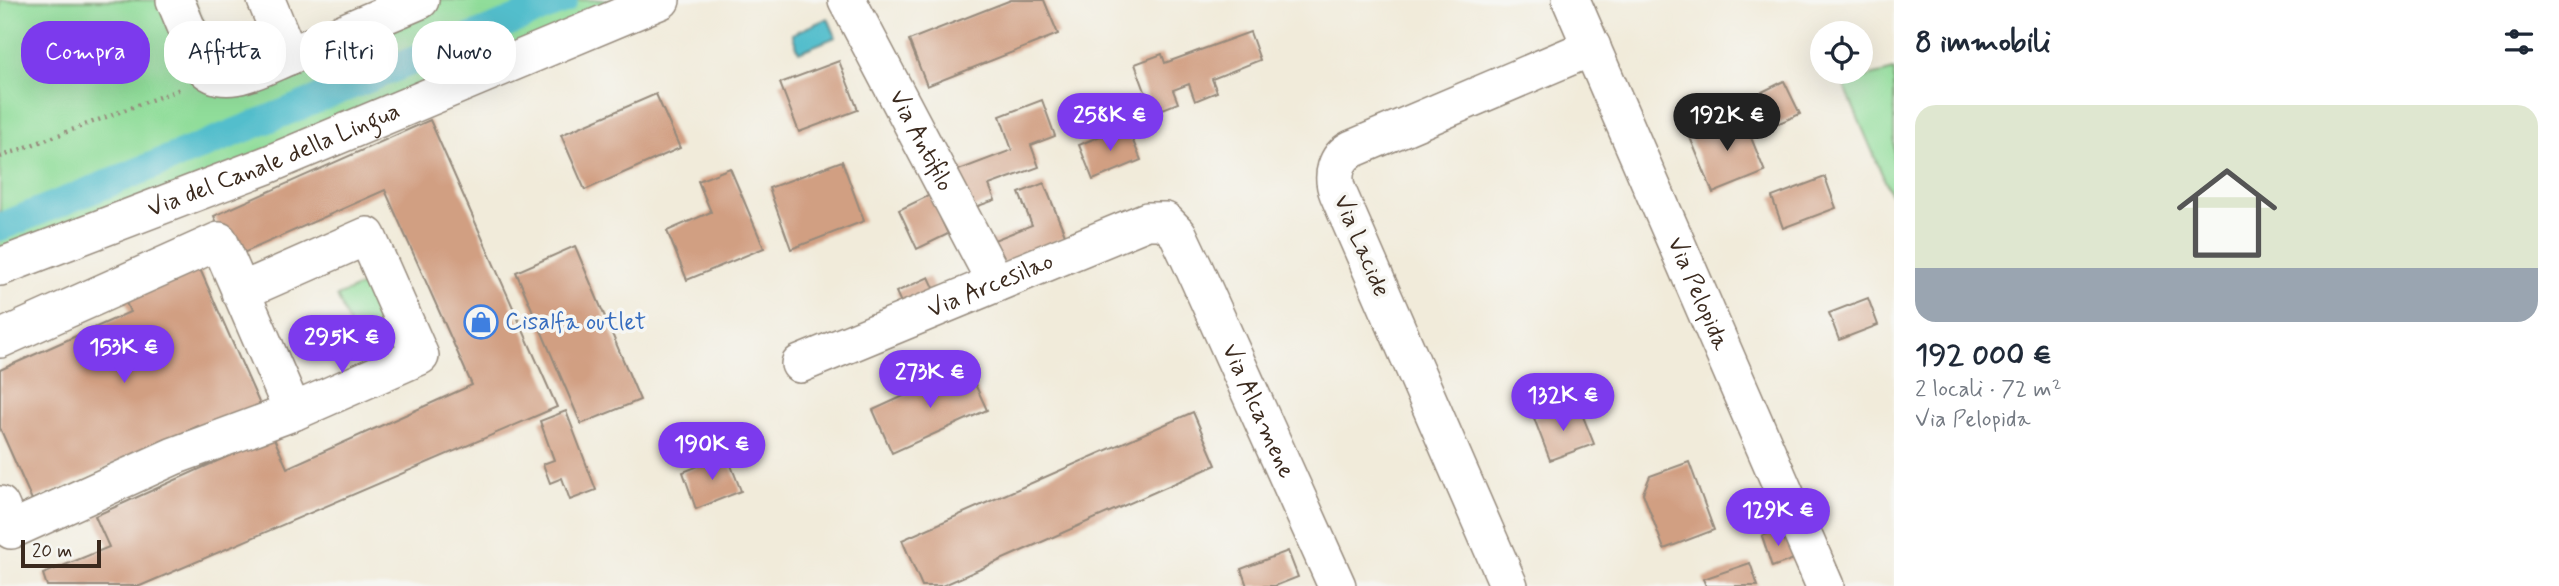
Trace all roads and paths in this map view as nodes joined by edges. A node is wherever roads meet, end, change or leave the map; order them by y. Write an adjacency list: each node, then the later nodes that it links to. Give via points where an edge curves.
1 (175, 0): 7 (street)
2 (266, 0): 9 (street)
3 (420, 0): 9 (street)
4 (661, 0): 14 (street, Via del Canale della Lingua, via 278,161)
5 (847, 0): 15 (street, Via Antifilo)
6 (1571, 0): 8 (street, Via Pelopida)
7 (183, 21)
8 (1592, 47): 22 (street, Via Lacide, via 1352,149 1341,156 1335,172 1338,193); 23 (street, Via Pelopida)
9 (289, 56): 10 (street)
10 (286, 57)
11 (195, 84): 12 (path)
12 (0, 157)
13 (1178, 234): 15 (street, Via Arcesilao, via 1165,221 1147,221); 21 (street, Via Alcamene)
14 (0, 267)
15 (996, 283): 18 (street, Via Arcesilao)
16 (240, 292): 17 (street, via 219,241); 19 (street); 19 (street, via 368,236 420,356)
17 (0, 339)
18 (800, 364)
19 (293, 412): 20 (street, via 174,456 11,530)
20 (0, 505)
21 (1337, 586)
22 (1509, 586)
23 (1825, 586)

